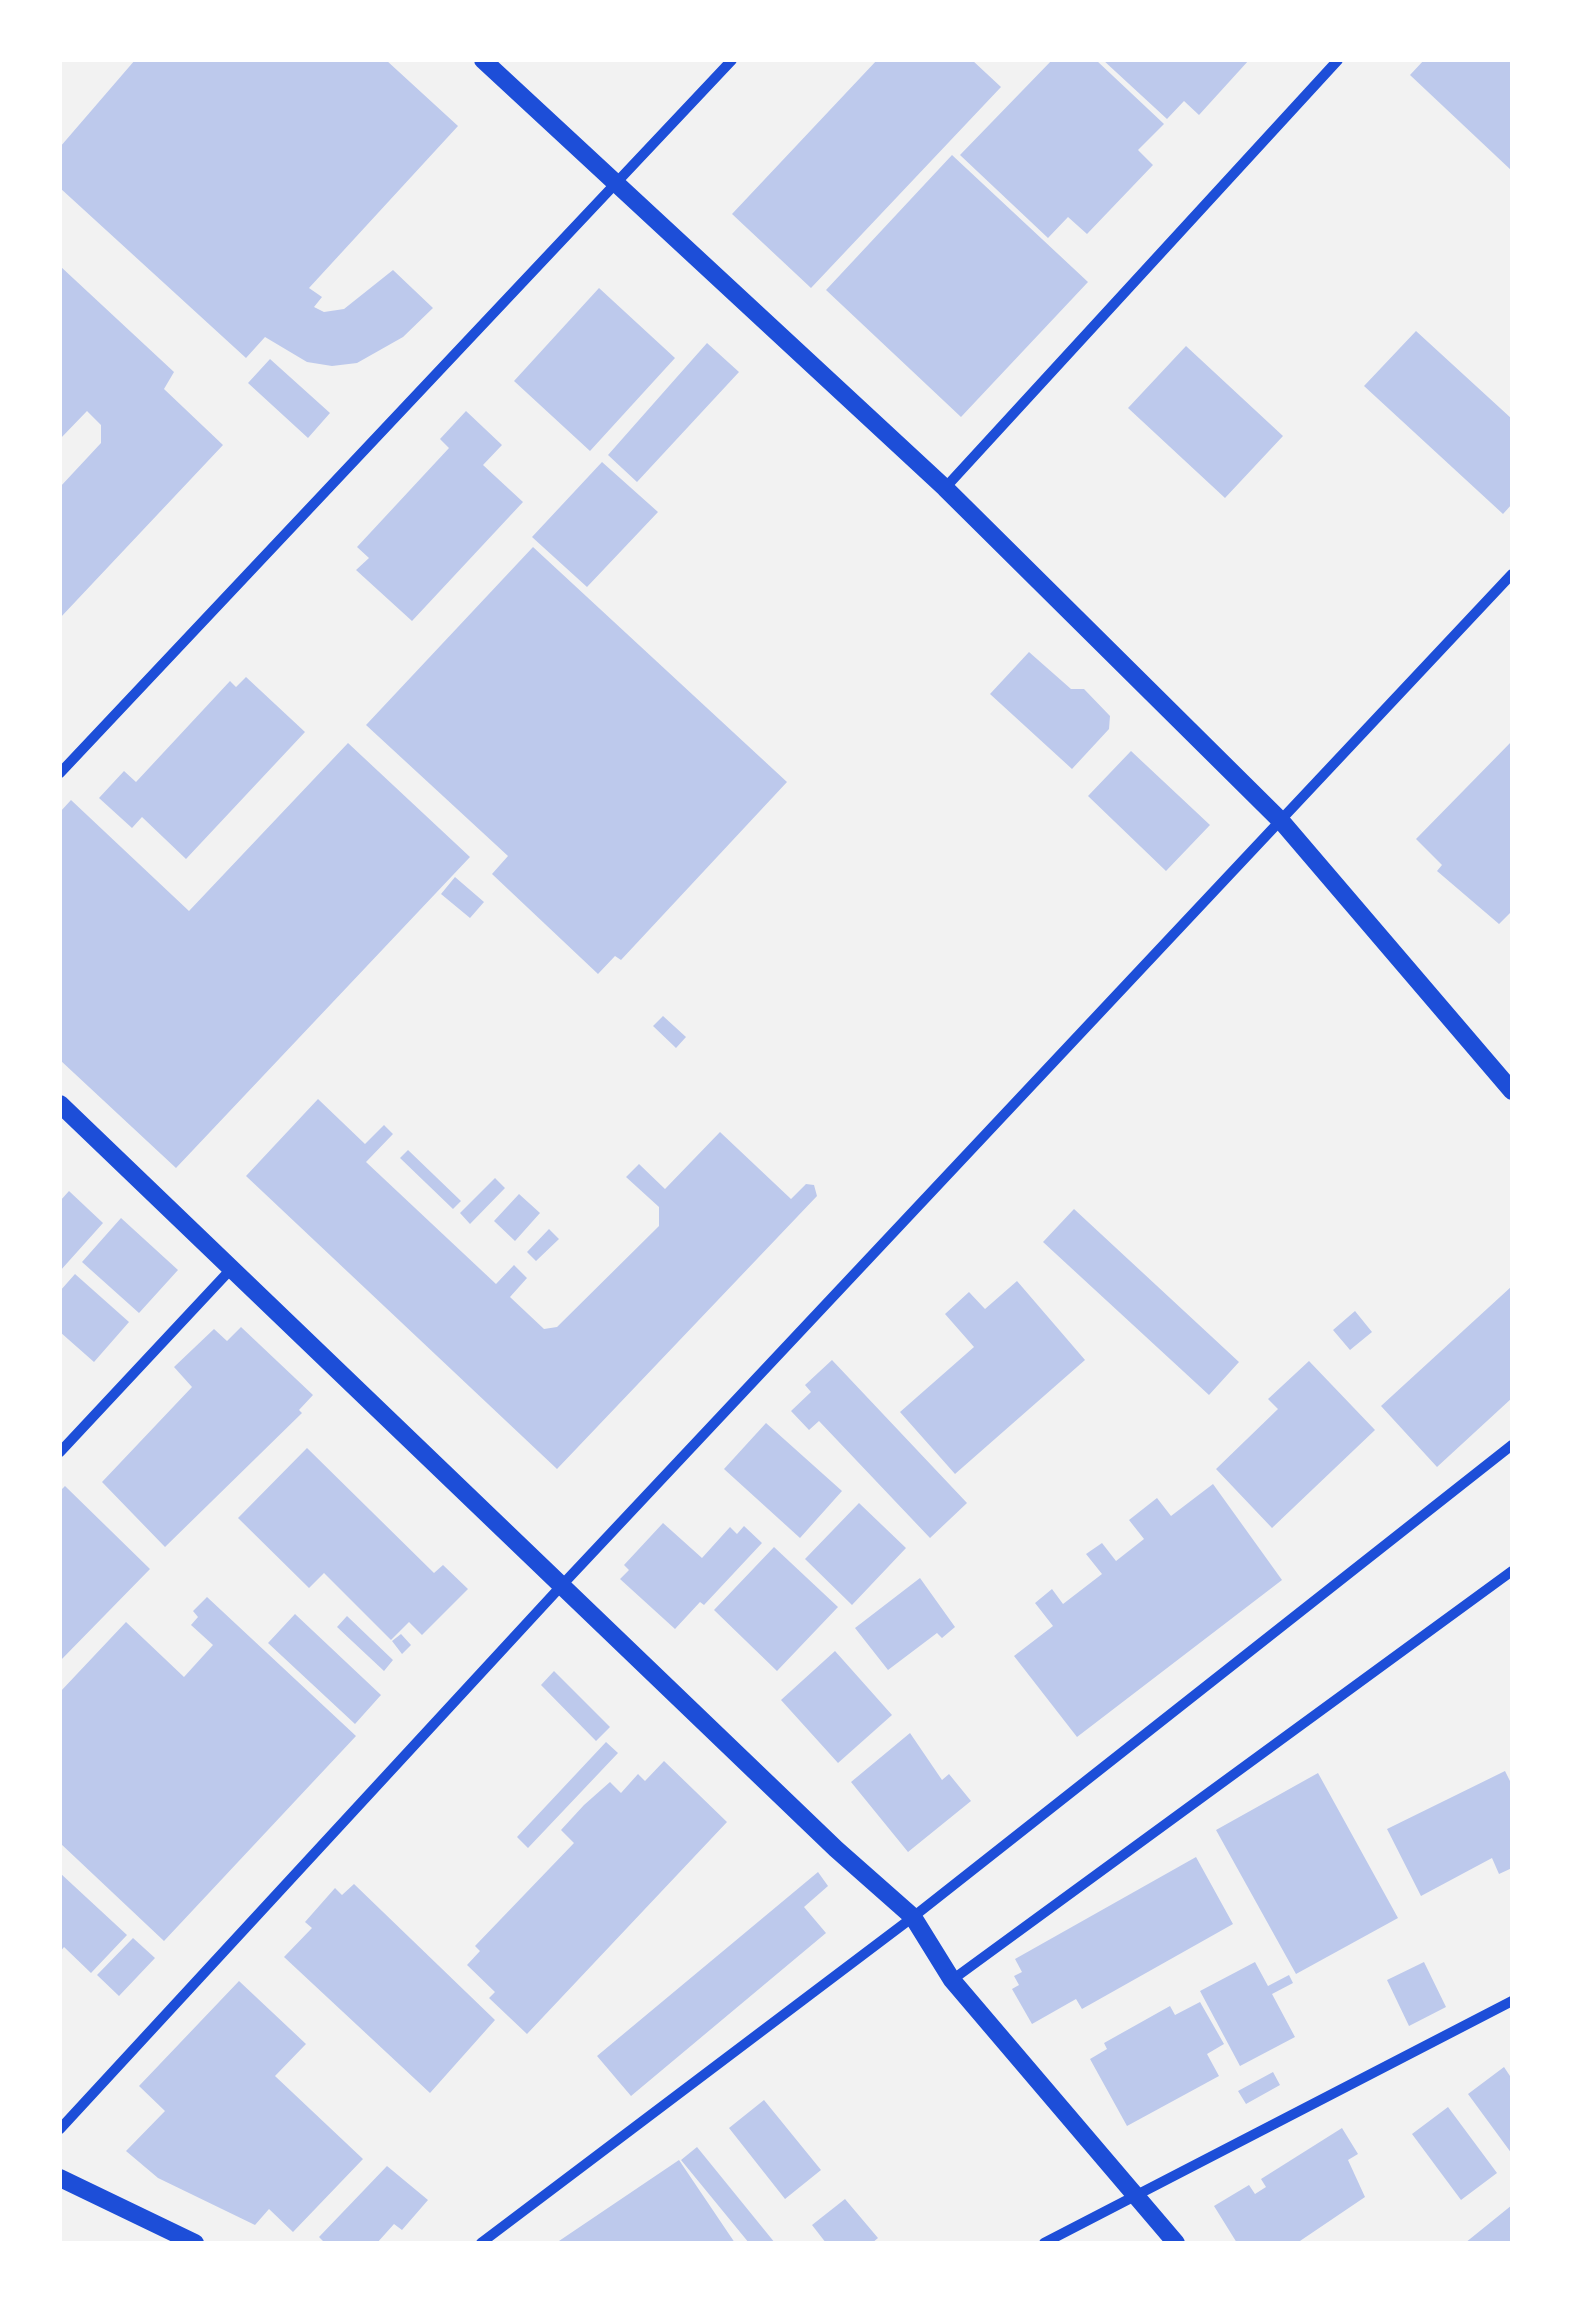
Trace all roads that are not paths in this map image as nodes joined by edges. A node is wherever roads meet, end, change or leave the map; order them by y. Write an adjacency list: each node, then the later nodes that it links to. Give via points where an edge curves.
1 (483, 60): 4 (street)
2 (732, 60): 4 (street)
3 (1338, 60): 5 (street)
4 (618, 184): 5 (street); 7 (street)
5 (945, 488): 8 (street)
6 (1512, 574): 8 (street)
7 (60, 773)
8 (1282, 822): 9 (street); 15 (street)
9 (1512, 1091)
10 (60, 1104): 11 (street)
11 (232, 1268): 13 (street); 15 (street)
12 (1512, 1445): 16 (street)
13 (60, 1452)
14 (1512, 1570): 17 (street)
15 (563, 1584): 16 (street); 19 (street)
16 (913, 1917): 17 (street); 23 (street)
17 (952, 1980): 21 (street)
18 (1512, 2001): 21 (street)
19 (60, 2129)
20 (60, 2178): 22 (street)
21 (1138, 2196): 24 (street); 25 (street)
22 (195, 2243)
23 (480, 2243)
24 (1044, 2243)
25 (1176, 2243)

